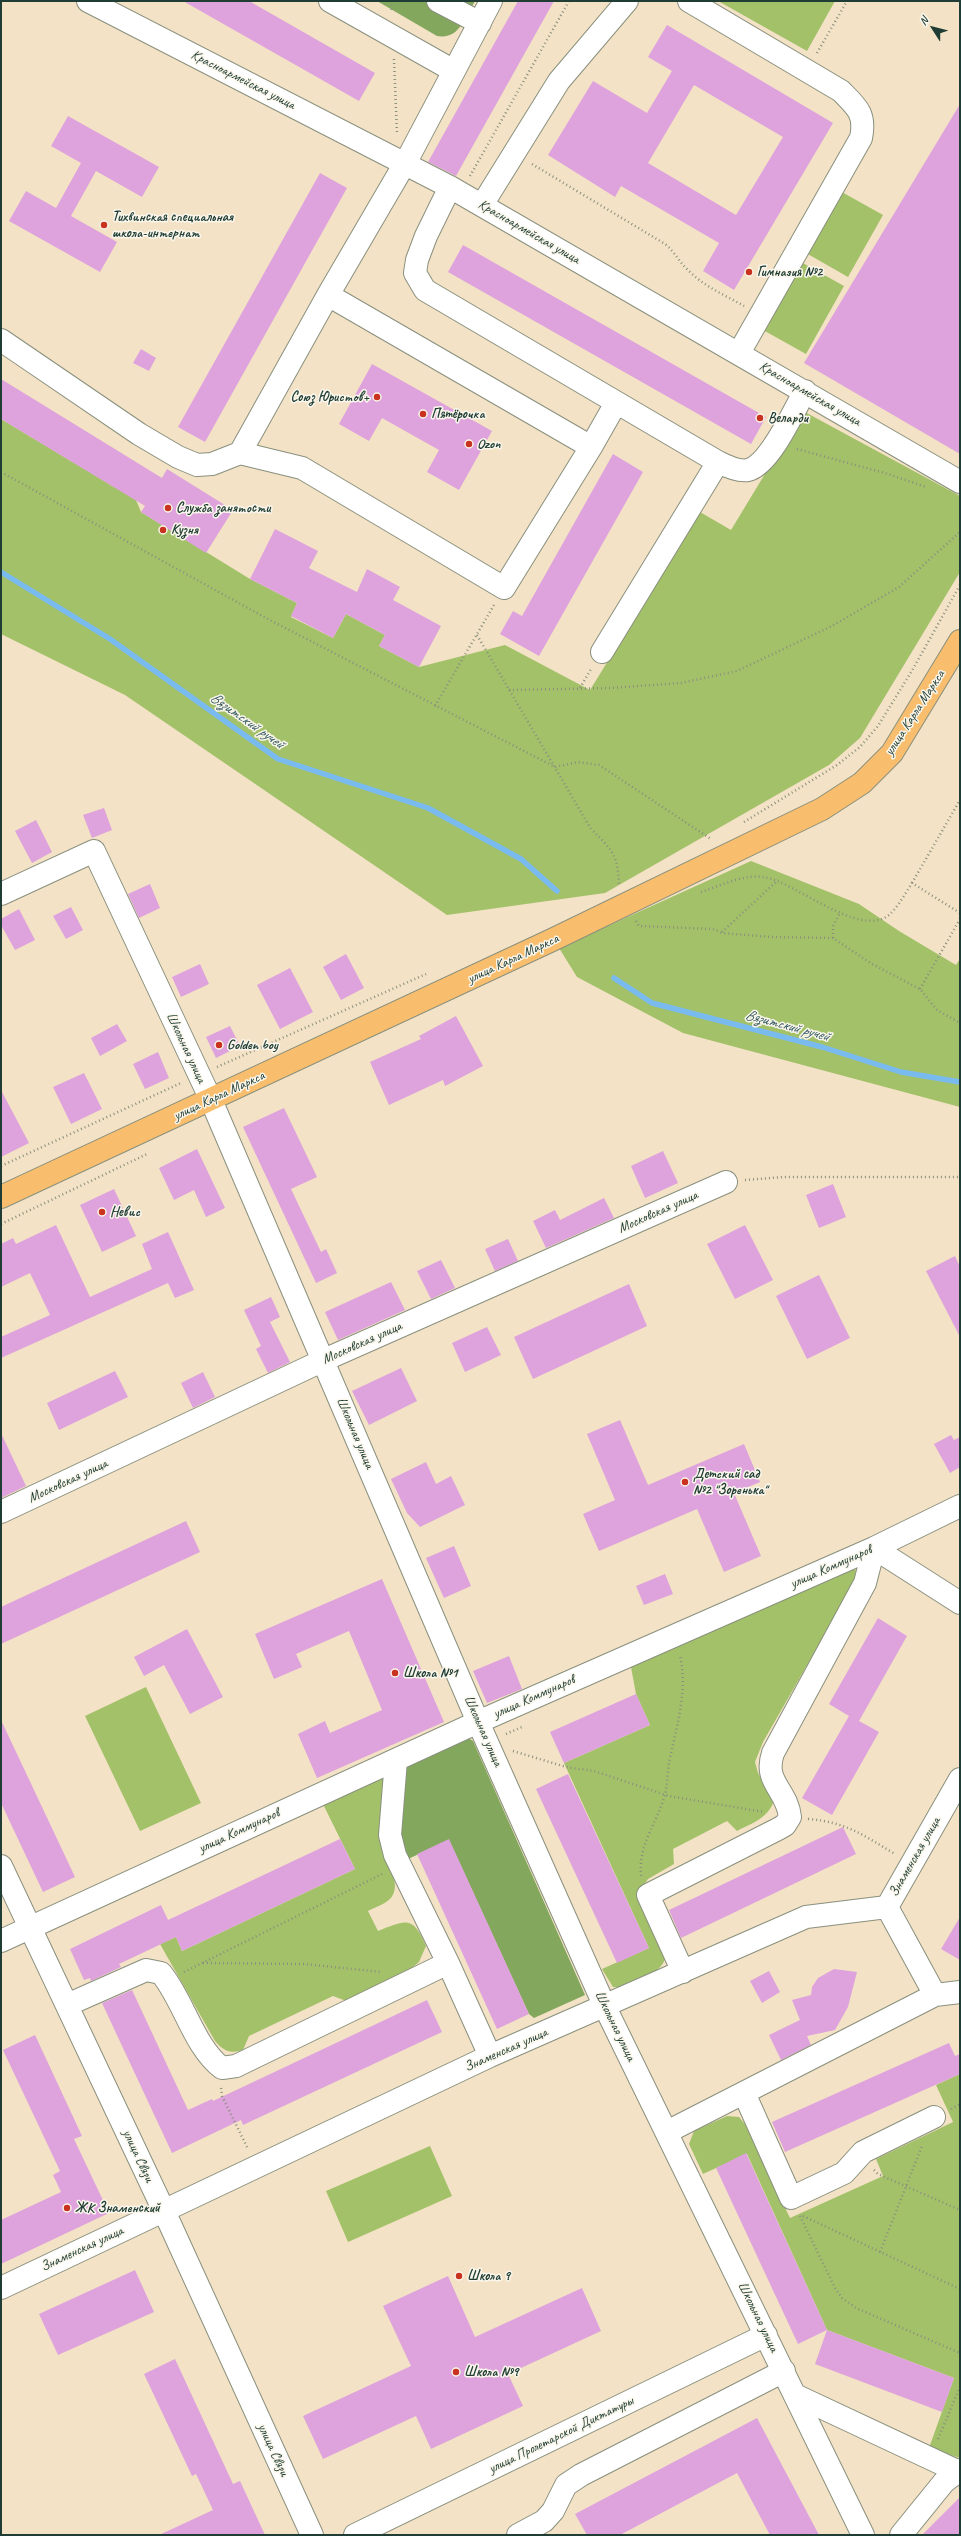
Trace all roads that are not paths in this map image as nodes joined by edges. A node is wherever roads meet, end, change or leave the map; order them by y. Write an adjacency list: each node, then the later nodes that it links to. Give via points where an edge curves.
1 (88, 1): 9 (street, Красноармейская улица)
2 (330, 1): 8 (street)
3 (438, 1): 7 (street)
4 (491, 1): 7 (street)
5 (627, 1): 11 (street, via 559,81)
6 (689, 1): 14 (street, via 841,91 859,108 864,125 861,138)
7 (480, 23): 8 (street)
8 (454, 72): 9 (street)
9 (406, 160): 10 (street, Красноармейская улица); 12 (street)
10 (456, 190): 11 (street, Красноармейская улица); 16 (street, via 417,260 415,273 424,290)
11 (482, 205): 14 (street, Красноармейская улица)
12 (328, 295): 17 (street); 18 (street)
13 (1, 340): 18 (street, via 139,434 178,457 197,465 212,464)
14 (739, 353): 15 (street, Красноармейская улица)
15 (805, 391): 19 (street, via 766,459 748,470 732,468); 20 (street, Красноармейская улица)
16 (616, 403): 17 (street); 19 (street)
17 (591, 447): 18 (street, via 504,588 302,468)
18 (240, 453)
19 (718, 462): 22 (street)
20 (960, 482)
21 (960, 641): 24 (main road, улица Карла Маркса, via 892,753 862,783 822,810)
22 (602, 652)
23 (1, 894): 24 (street, Школьная улица, via 94,851)
24 (211, 1100): 26 (main road, улица Карла Маркса); 27 (street, Школьная улица)
25 (726, 1182): 27 (street, Московская улица)
26 (1, 1197)
27 (324, 1360): 29 (street, Московская улица); 32 (street, Школьная улица)
28 (960, 1506): 30 (street, улица Коммунаров)
29 (1, 1512)
30 (874, 1548): 31 (street); 32 (street, улица Коммунаров); 40 (street, via 865,1583 773,1753 769,1766 771,1776 789,1807 790,1817 785,1825 648,1895)
31 (960, 1604)
32 (478, 1722): 33 (street, улица Коммунаров); 44 (street, Школьная улица)
33 (396, 1760): 37 (street, улица Коммунаров); 39 (street, via 390,1836 400,1864)
34 (960, 1779): 36 (street, Знаменская улица)
35 (1, 1866): 37 (street, улица Связи)
36 (886, 1907): 40 (street, Знаменская улица, via 806,1917); 42 (street)
37 (29, 1928): 38 (street, улица Коммунаров); 43 (street, улица Связи)
38 (1, 1941)
39 (448, 1963): 43 (street, via 236,2066 222,2068 210,2059 168,1980 161,1973 146,1970); 45 (street)
40 (683, 1972): 44 (street, Знаменская улица)
41 (960, 1992): 42 (street)
42 (935, 1995): 46 (street)
43 (67, 2005): 49 (street, улица Связи)
44 (605, 2007): 45 (street, Знаменская улица); 48 (street, Школьная улица)
45 (490, 2056): 49 (street, Знаменская улица)
46 (744, 2093): 47 (street, via 791,2198 844,2173 864,2152); 48 (street)
47 (934, 2117)
48 (667, 2132): 51 (street, Школьная улица)
49 (164, 2211): 50 (street, Знаменская улица); 55 (street, улица Связи)
50 (1, 2288)
51 (766, 2335): 52 (street, Школьная улица); 56 (street, улица Пролетарской Диктатуры)
52 (784, 2372): 53 (street, Школьная улица); 57 (street, via 581,2475 566,2485 553,2511 544,2521)
53 (795, 2395): 54 (street); 58 (street, Школьная улица)
54 (958, 2471): 59 (street, via 944,2482)
55 (312, 2535)
56 (355, 2535)
57 (518, 2535)
58 (863, 2535)
59 (901, 2535)

